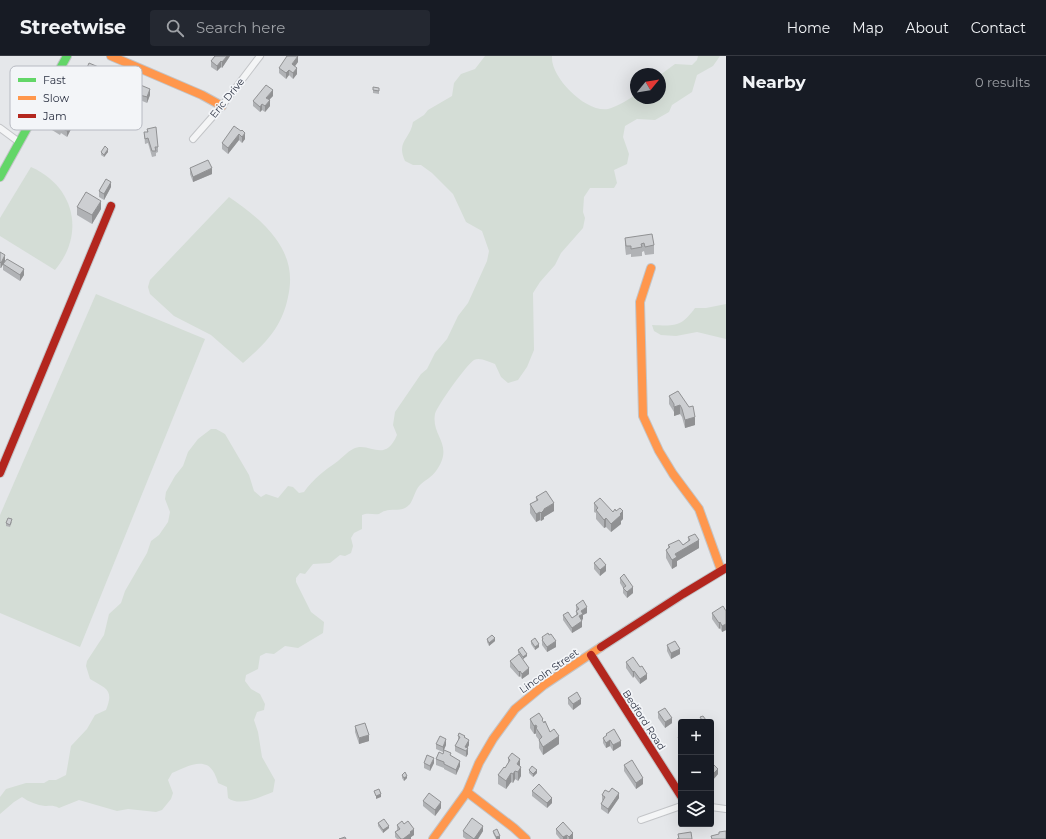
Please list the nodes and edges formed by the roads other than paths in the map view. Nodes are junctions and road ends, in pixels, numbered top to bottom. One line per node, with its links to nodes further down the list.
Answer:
1 (67, 56): 4 (street)
2 (111, 56): 5 (street)
3 (260, 56): 7 (street, Eric Drive)
4 (61, 66)
5 (134, 66)
6 (142, 69): 7 (street)
7 (222, 106): 10 (street, Eric Drive)
8 (0, 128): 11 (street)
9 (26, 130): 11 (street)
10 (193, 139)
11 (19, 142): 12 (street)
12 (0, 177)
13 (111, 206): 15 (street)
14 (651, 268): 16 (street)
15 (0, 474)
16 (724, 569): 17 (street, Lincoln Street)
17 (591, 655): 18 (street, Bedford Road); 19 (street, Lincoln Street)
18 (678, 791)
19 (467, 792): 24 (street, Lincoln Street); 25 (street)
20 (678, 807): 23 (street)
21 (714, 807): 22 (street)
22 (726, 809)
23 (641, 820)
24 (433, 839)
25 (526, 839)

